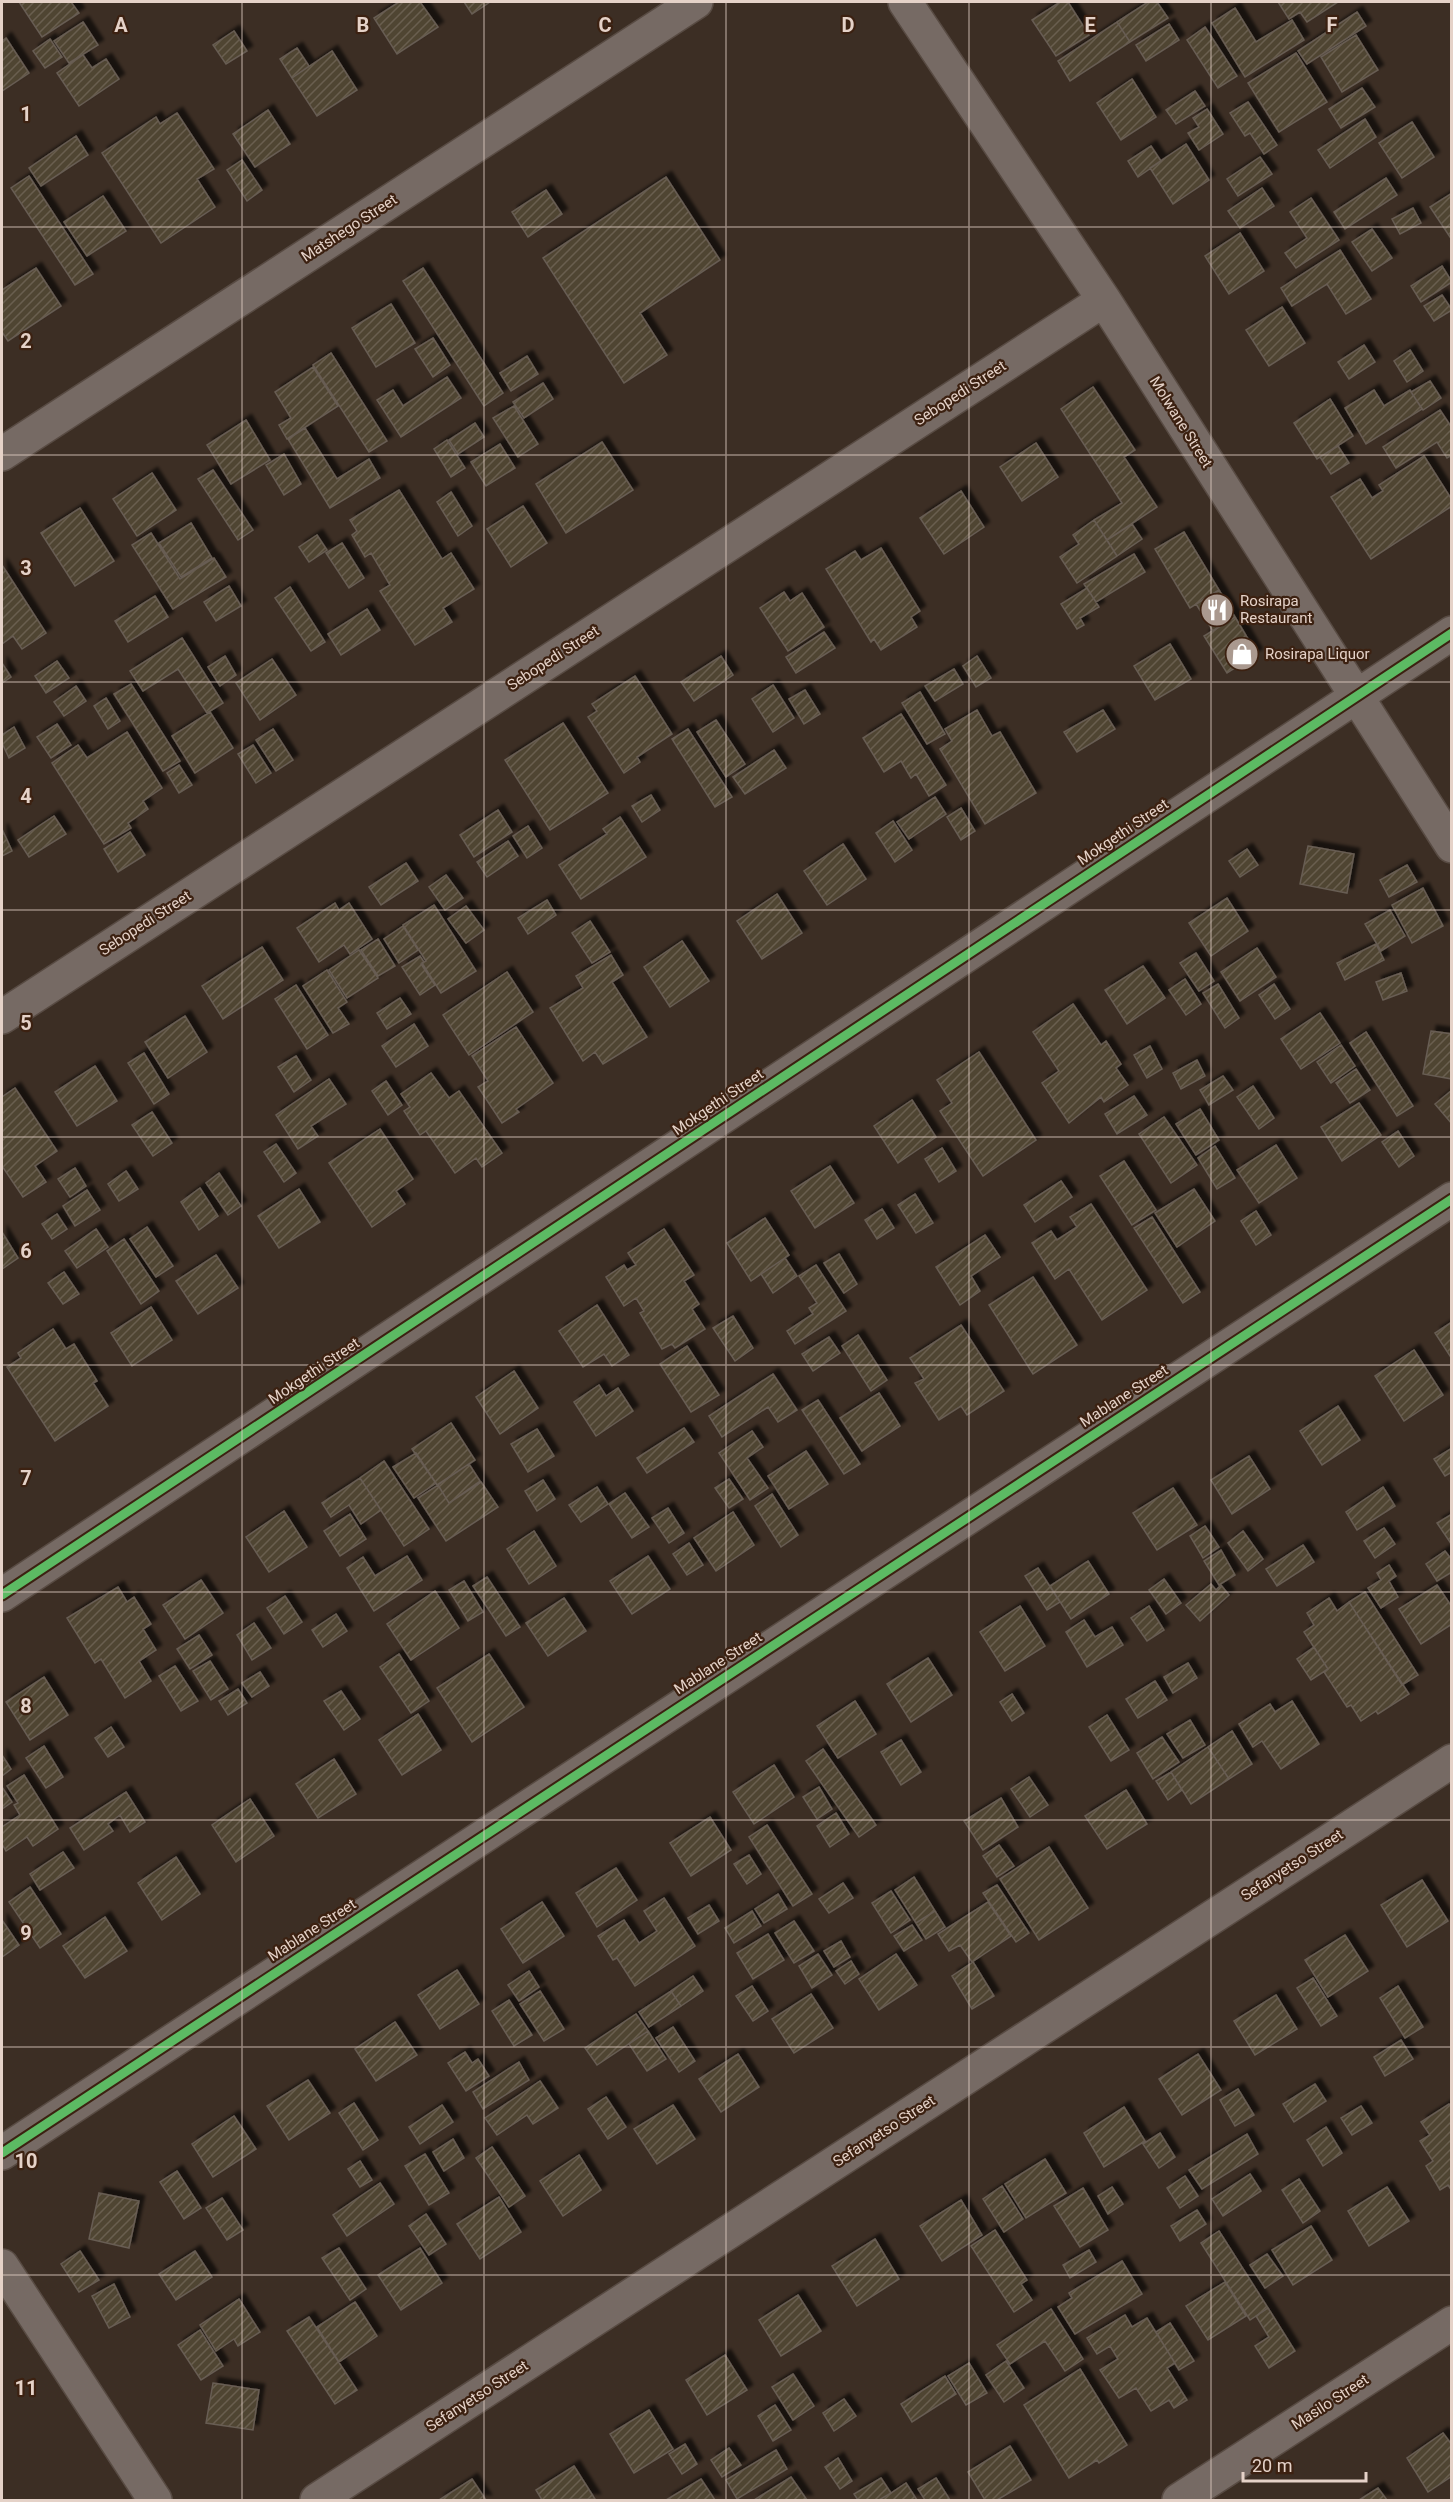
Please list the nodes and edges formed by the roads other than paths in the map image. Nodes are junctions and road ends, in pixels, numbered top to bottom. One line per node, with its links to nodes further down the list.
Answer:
1 (696, 2): 4 (street, Matshego Street)
2 (905, 2): 3 (street, Molwane Street)
3 (1104, 300): 6 (street, Molwane Street); 8 (street, Sebopedi Street)
4 (2, 454)
5 (1452, 633): 6 (street, Mokgethi Street)
6 (1355, 696): 7 (street, Molwane Street); 10 (street, Mokgethi Street)
7 (1452, 846)
8 (2, 1017)
9 (1452, 1199): 12 (street, Mablane Street)
10 (2, 1594)
11 (1452, 1761): 16 (street, Sefanyetso Street)
12 (2, 2153)
13 (2, 2266): 15 (street)
14 (1452, 2323): 17 (street, Masilo Street)
15 (155, 2500)
16 (317, 2500)
17 (1179, 2500)

